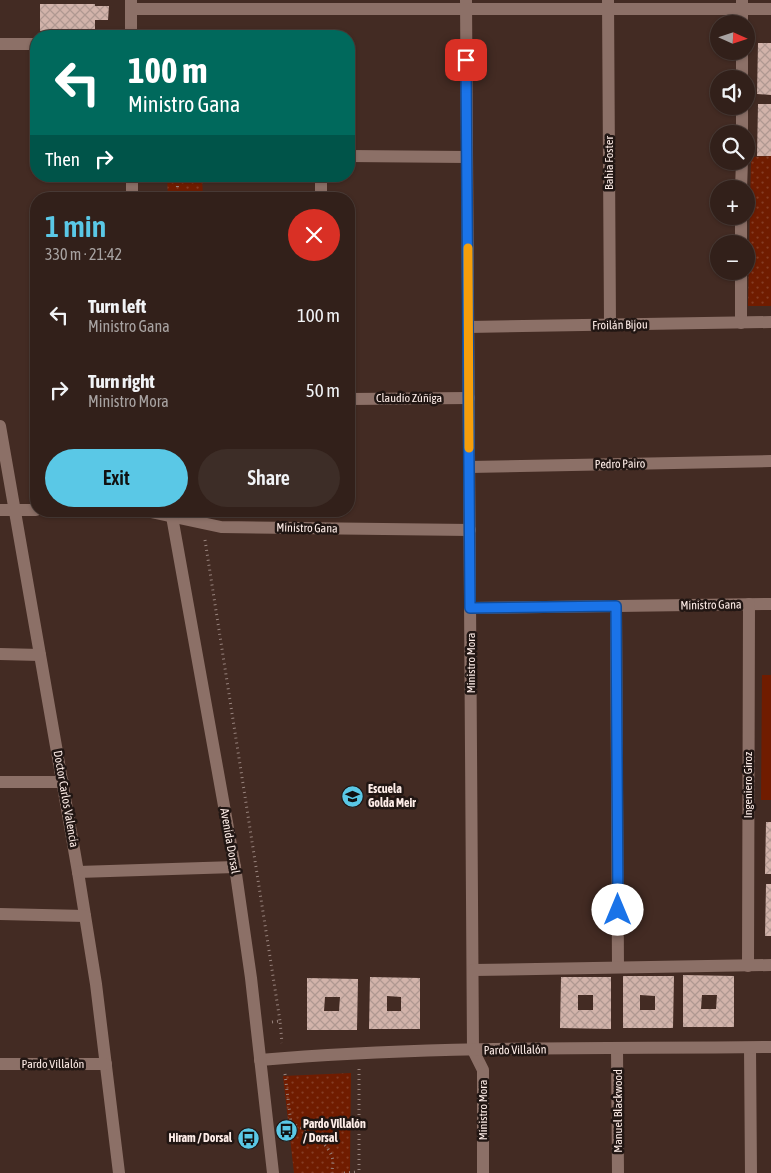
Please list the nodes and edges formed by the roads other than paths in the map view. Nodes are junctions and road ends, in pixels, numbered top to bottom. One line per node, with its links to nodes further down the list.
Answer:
1 (131, 4): 3 (street); 6 (street)
2 (608, 4): 3 (street); 4 (street); 14 (street, Bahía Foster)
3 (466, 5): 10 (street, Ministro Mora)
4 (742, 5): 5 (street)
5 (771, 9)
6 (131, 30)
7 (0, 44): 8 (street)
8 (30, 44)
9 (355, 156): 10 (street)
10 (467, 157): 15 (street, Ministro Mora)
11 (741, 280): 13 (street)
12 (771, 322): 13 (street, Froilán Bijou)
13 (741, 323): 14 (street, Froilán Bijou)
14 (610, 325): 15 (street, Froilán Bijou)
15 (468, 327): 16 (street, Ministro Mora)
16 (469, 398): 17 (street, Claudio Zúñiga); 20 (street, Ministro Mora)
17 (355, 399)
18 (0, 426): 22 (street, Doctor Carlos Valencia)
19 (771, 461): 20 (street, Pedro Pairo)
20 (469, 468): 26 (street, Ministro Mora)
21 (0, 510): 22 (street)
22 (15, 510): 23 (street); 32 (street, Doctor Carlos Valencia)
23 (30, 510)
24 (172, 517): 35 (street, Avenida Dorsal)
25 (183, 517): 26 (street, Ministro Gana)
26 (470, 530): 30 (street, Ministro Mora)
27 (749, 604): 28 (street, Ministro Gana); 29 (street, Ministro Gana); 40 (street, Ingeniero Giroz)
28 (771, 604)
29 (616, 606): 30 (street, Ministro Gana); 41 (street)
30 (470, 608): 42 (street, Ministro Mora)
31 (0, 654): 32 (street)
32 (40, 655): 34 (street, Doctor Carlos Valencia)
33 (0, 782): 34 (street)
34 (63, 782): 36 (street, Doctor Carlos Valencia)
35 (235, 867): 36 (street); 47 (street, Avenida Dorsal)
36 (78, 872): 38 (street, Doctor Carlos Valencia)
37 (0, 914): 38 (street)
38 (85, 916): 49 (street, Doctor Carlos Valencia)
39 (771, 965): 40 (street)
40 (748, 966): 41 (street)
41 (618, 967): 42 (street)
42 (473, 970): 46 (street, Ministro Mora)
43 (771, 1047): 44 (street, Pardo Villalón)
44 (750, 1048): 45 (street, Pardo Villalón); 54 (street)
45 (617, 1049): 46 (street, Pardo Villalón); 53 (street, Manuel Blackwood)
46 (473, 1050): 47 (street, Pardo Villalón); 52 (street, Ministro Mora)
47 (260, 1060): 51 (street, Avenida Dorsal)
48 (0, 1064): 49 (street, Pardo Villalón)
49 (106, 1064): 50 (street, Doctor Carlos Valencia)
50 (119, 1173)
51 (273, 1173)
52 (483, 1173)
53 (618, 1173)
54 (751, 1173)

